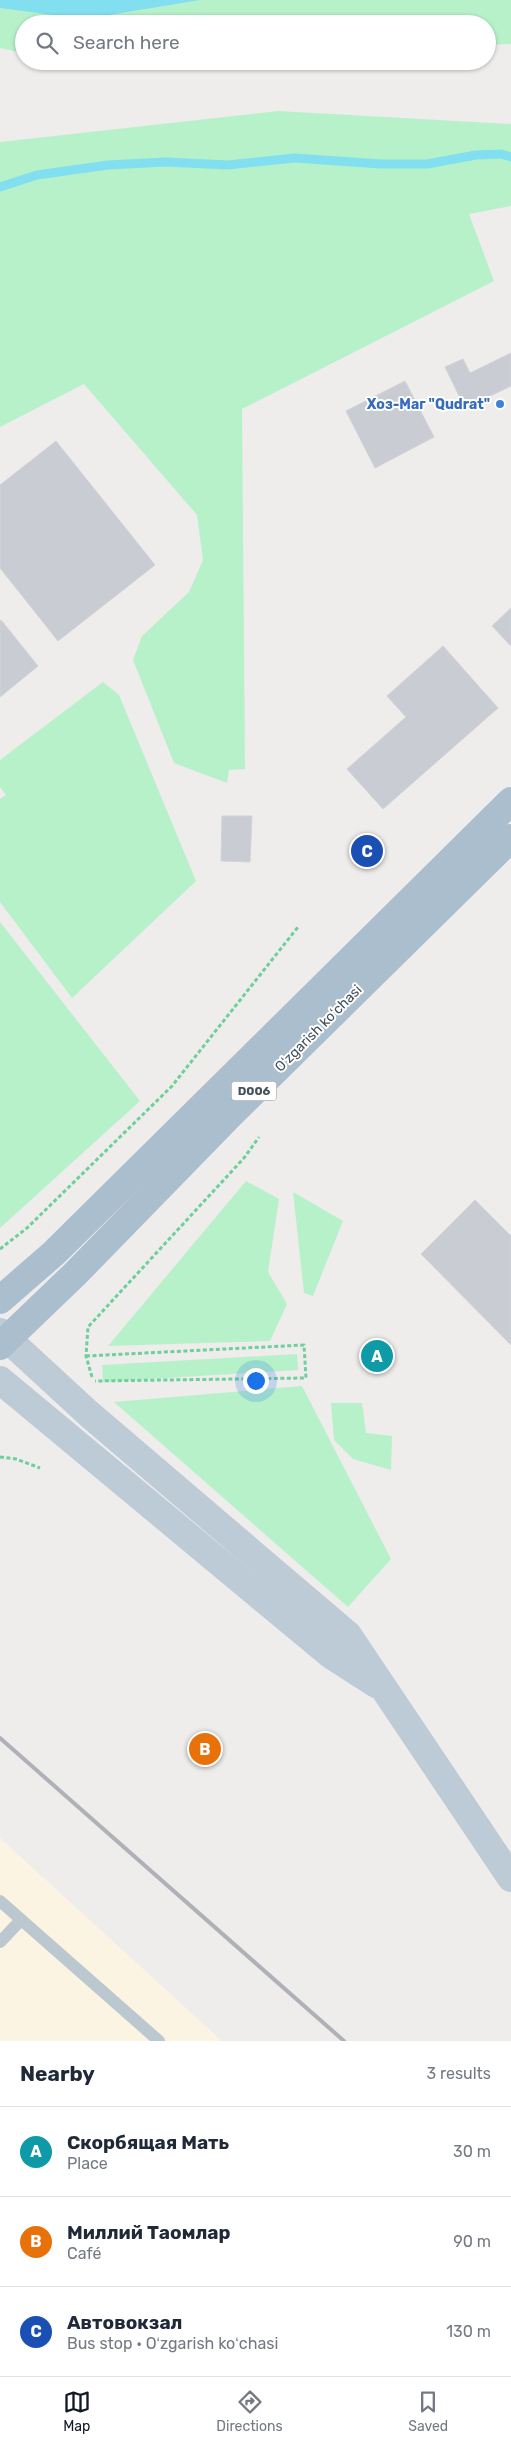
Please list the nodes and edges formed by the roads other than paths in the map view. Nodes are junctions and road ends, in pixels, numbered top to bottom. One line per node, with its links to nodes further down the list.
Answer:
1 (511, 801): 3 (main road, Oʻzgarish koʻchasi / D006)
2 (511, 838): 4 (main road, Oʻzgarish koʻchasi / D006)
3 (0, 1300)
4 (3, 1339): 6 (main road)
5 (0, 1380): 6 (main road)
6 (384, 1689): 7 (main road)
7 (511, 1878)
8 (0, 1901): 9 (lane)
9 (21, 1920): 10 (lane); 11 (lane)
10 (0, 1942)
11 (159, 2041)

